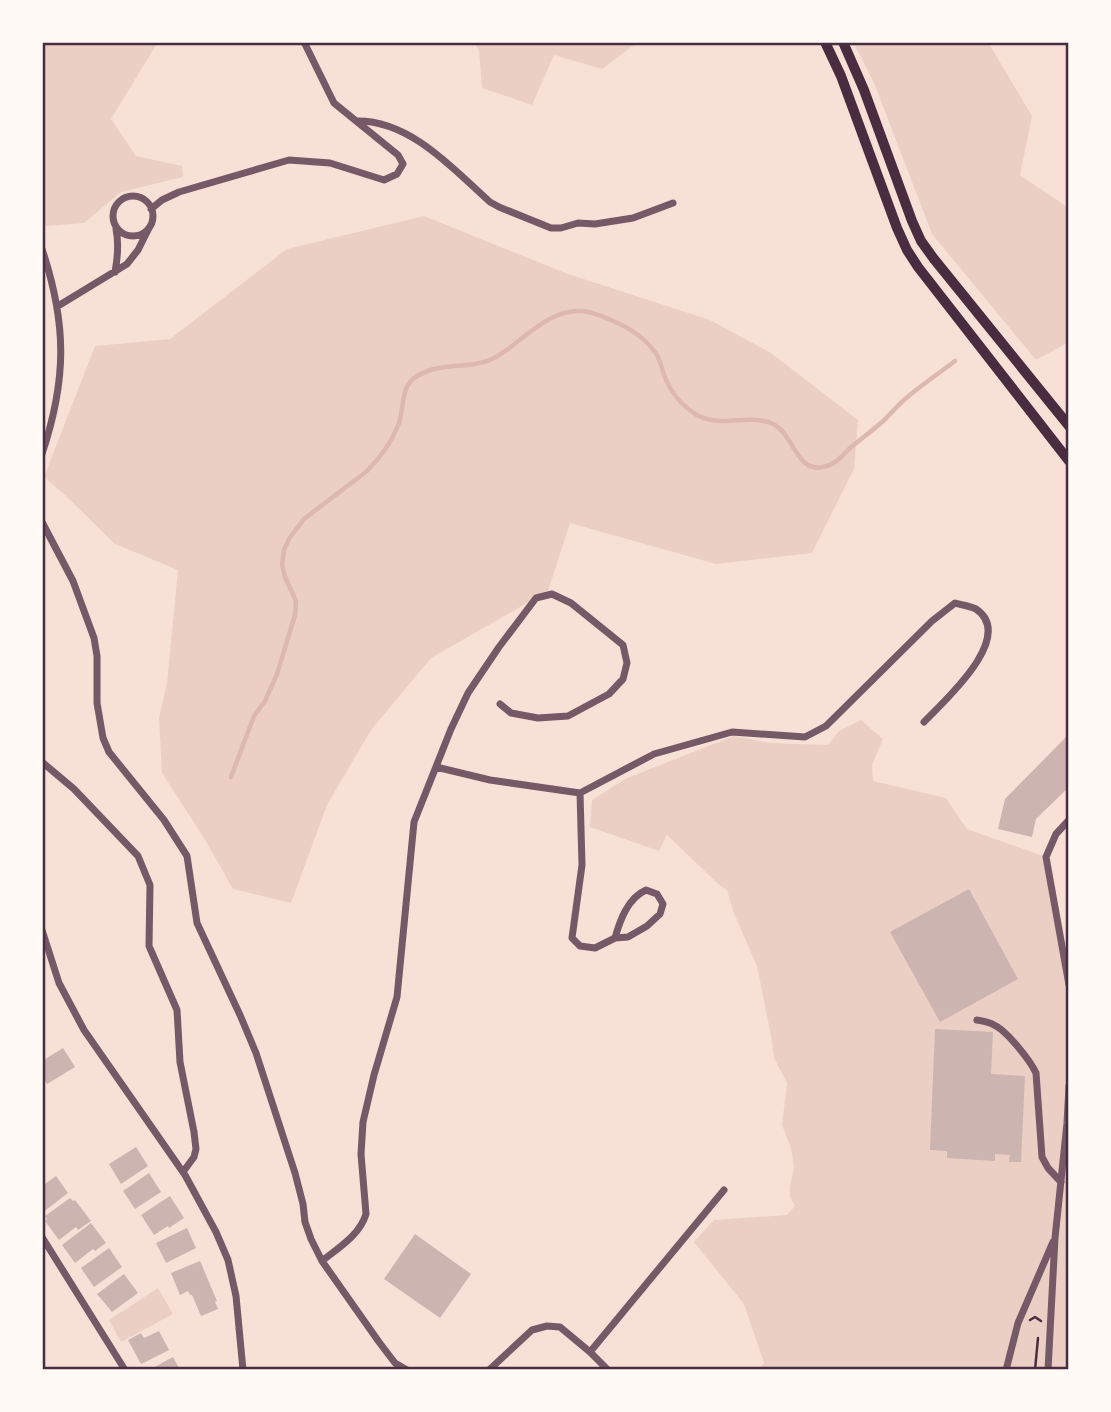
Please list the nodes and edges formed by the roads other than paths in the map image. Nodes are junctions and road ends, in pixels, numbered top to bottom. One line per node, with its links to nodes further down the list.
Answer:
1 (304, 42): 4 (street)
2 (825, 42): 14 (main road)
3 (843, 42): 12 (main road)
4 (357, 121): 5 (street); 6 (street)
5 (673, 203)
6 (151, 209): 7 (street); 8 (street)
7 (116, 225): 8 (street); 10 (street)
8 (149, 228): 10 (street)
9 (42, 249): 11 (street)
10 (114, 273): 11 (street)
11 (58, 306): 13 (street)
12 (1069, 426)
13 (42, 454)
14 (1069, 461)
15 (42, 522): 32 (street)
16 (500, 704): 19 (street)
17 (924, 722): 20 (street)
18 (42, 762): 27 (street)
19 (436, 767): 20 (street); 32 (street)
20 (580, 793): 23 (street)
21 (1069, 820): 24 (street)
22 (42, 930): 27 (street)
23 (615, 938): 23 (street)
24 (1069, 985)
25 (977, 1020): 28 (street)
26 (1069, 1086): 28 (street)
27 (183, 1172): 36 (street)
28 (1061, 1182): 31 (street)
29 (724, 1190): 33 (street)
30 (42, 1237): 35 (street)
31 (1055, 1238): 40 (street); 41 (street)
32 (322, 1261): 34 (street)
33 (590, 1352): 38 (street); 39 (street)
34 (393, 1367): 37 (street)
35 (125, 1370)
36 (243, 1370)
37 (407, 1370)
38 (489, 1370)
39 (608, 1370)
40 (1006, 1370)
41 (1048, 1370)

